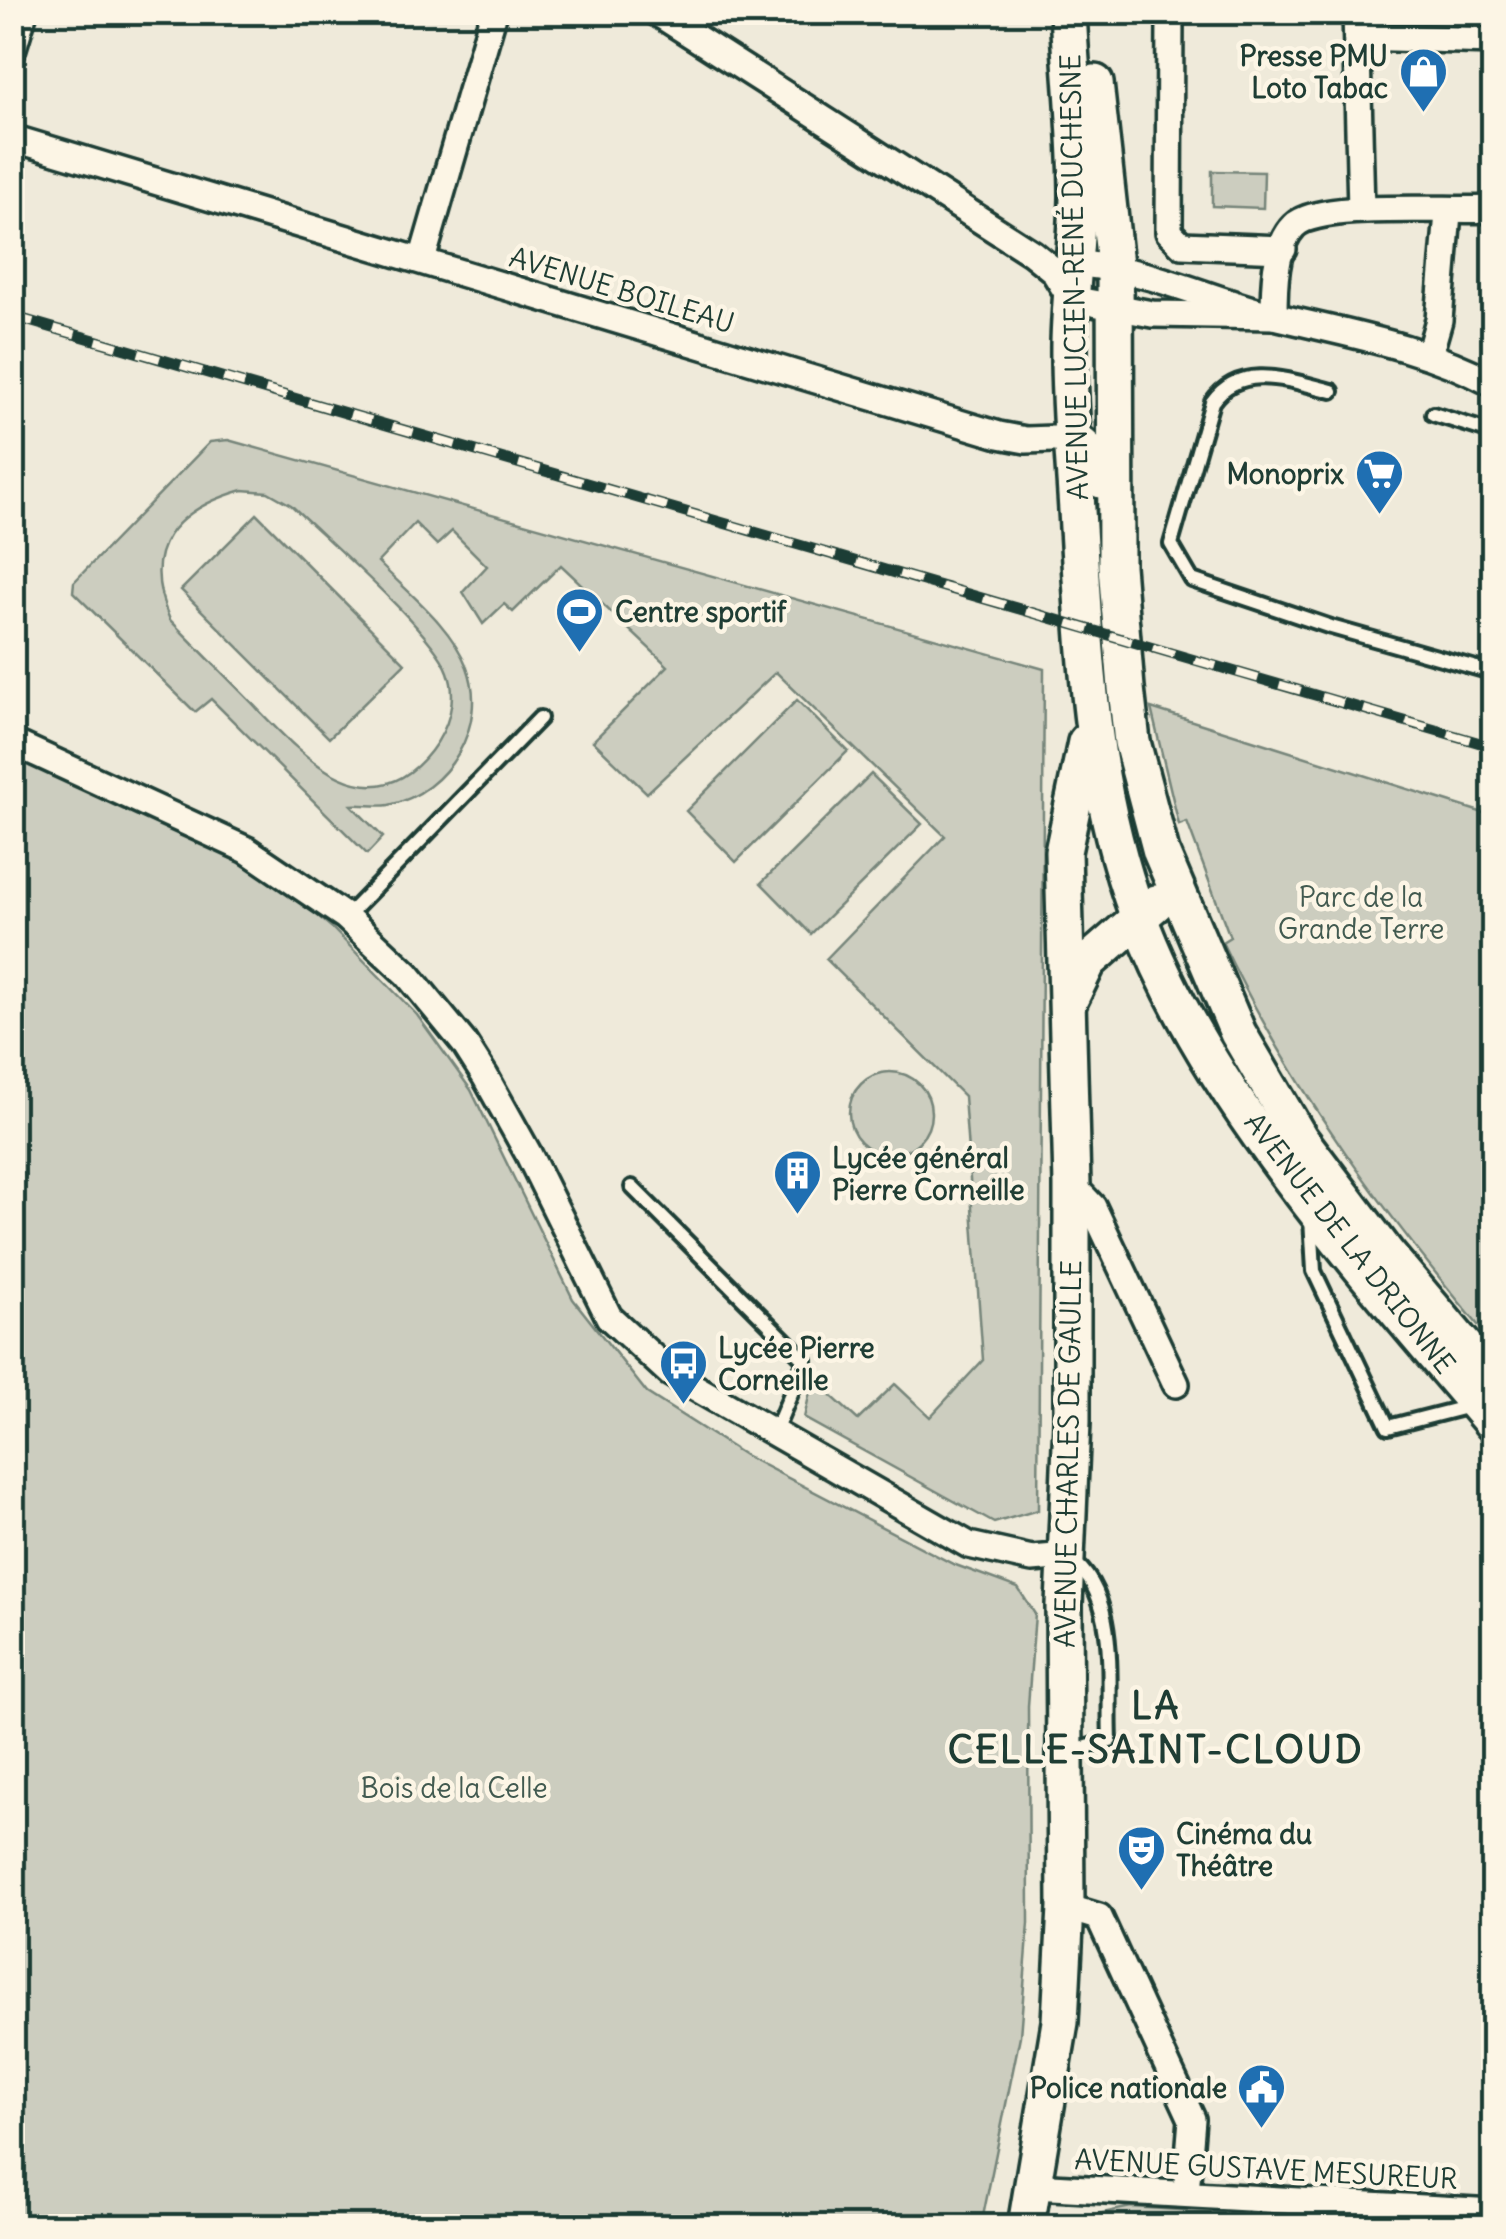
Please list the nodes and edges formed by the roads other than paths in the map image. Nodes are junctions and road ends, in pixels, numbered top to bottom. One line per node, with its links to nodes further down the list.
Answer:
1 (24, 12): 9 (street)
2 (494, 12): 15 (street)
3 (656, 12): 18 (street)
4 (1068, 12): 16 (main road, AVENUE LUCIEN-RENÉ DUCHESNE)
5 (1092, 12): 17 (main road, AVENUE LUCIEN-RENÉ DUCHESNE)
6 (1170, 12): 14 (street)
7 (1357, 25): 8 (street); 12 (street)
8 (1494, 41)
9 (12, 51)
10 (12, 138): 15 (street, AVENUE BOILEAU)
11 (1494, 209): 13 (street)
12 (1361, 210): 13 (street); 14 (street)
13 (1448, 212): 21 (street)
14 (1283, 248): 20 (street)
15 (422, 260): 26 (street, AVENUE BOILEAU)
16 (1074, 264): 17 (street); 18 (main road, AVENUE LUCIEN-RENÉ DUCHESNE)
17 (1115, 265): 19 (main road, AVENUE LUCIEN-RENÉ DUCHESNE); 20 (street)
18 (1071, 300): 19 (street); 26 (main road, AVENUE LUCIEN-RENÉ DUCHESNE)
19 (1116, 307): 20 (street); 27 (main road, AVENUE LUCIEN-RENÉ DUCHESNE)
20 (1274, 316): 21 (street)
21 (1430, 356): 22 (street)
22 (1494, 384)
23 (1332, 391): 28 (lane)
24 (1433, 414): 25 (lane)
25 (1494, 433)
26 (1072, 438): 27 (street); 31 (main road, AVENUE LUCIEN-RENÉ DUCHESNE)
27 (1116, 566): 29 (main road, AVENUE LUCIEN-RENÉ DUCHESNE)
28 (1494, 673)
29 (1126, 688): 35 (main road, AVENUE DE LA DRIONNE)
30 (540, 718): 37 (lane)
31 (1090, 722): 33 (main road, AVENUE DE LA DRIONNE); 34 (main road, AVENUE CHARLES DE GAULLE)
32 (12, 742): 37 (street)
33 (1110, 827): 34 (main road); 35 (main road); 38 (main road, AVENUE DE LA DRIONNE)
34 (1062, 852): 39 (main road, AVENUE CHARLES DE GAULLE)
35 (1161, 852): 36 (main road, AVENUE DE LA DRIONNE)
36 (1173, 889): 38 (main road, AVENUE CHARLES DE GAULLE); 44 (main road, AVENUE DE LA DRIONNE)
37 (346, 916): 45 (street)
38 (1138, 916): 39 (main road, AVENUE CHARLES DE GAULLE); 42 (main road, AVENUE DE LA DRIONNE)
39 (1068, 1002): 40 (main road, AVENUE CHARLES DE GAULLE)
40 (1072, 1185): 43 (street); 46 (main road, AVENUE CHARLES DE GAULLE)
41 (632, 1187): 45 (lane)
42 (1310, 1200): 44 (main road, AVENUE DE LA DRIONNE); 44 (lane)
43 (1176, 1384)
44 (1488, 1404)
45 (774, 1434): 46 (street)
46 (1067, 1556): 47 (main road, AVENUE CHARLES DE GAULLE)
47 (1066, 1908): 48 (main road, AVENUE CHARLES DE GAULLE); 49 (street)
48 (1034, 2186): 49 (street, AVENUE GUSTAVE MESUREUR); 51 (main road, AVENUE CHARLES DE GAULLE)
49 (1186, 2193): 50 (street, AVENUE GUSTAVE MESUREUR)
50 (1494, 2212)
51 (1026, 2226)

